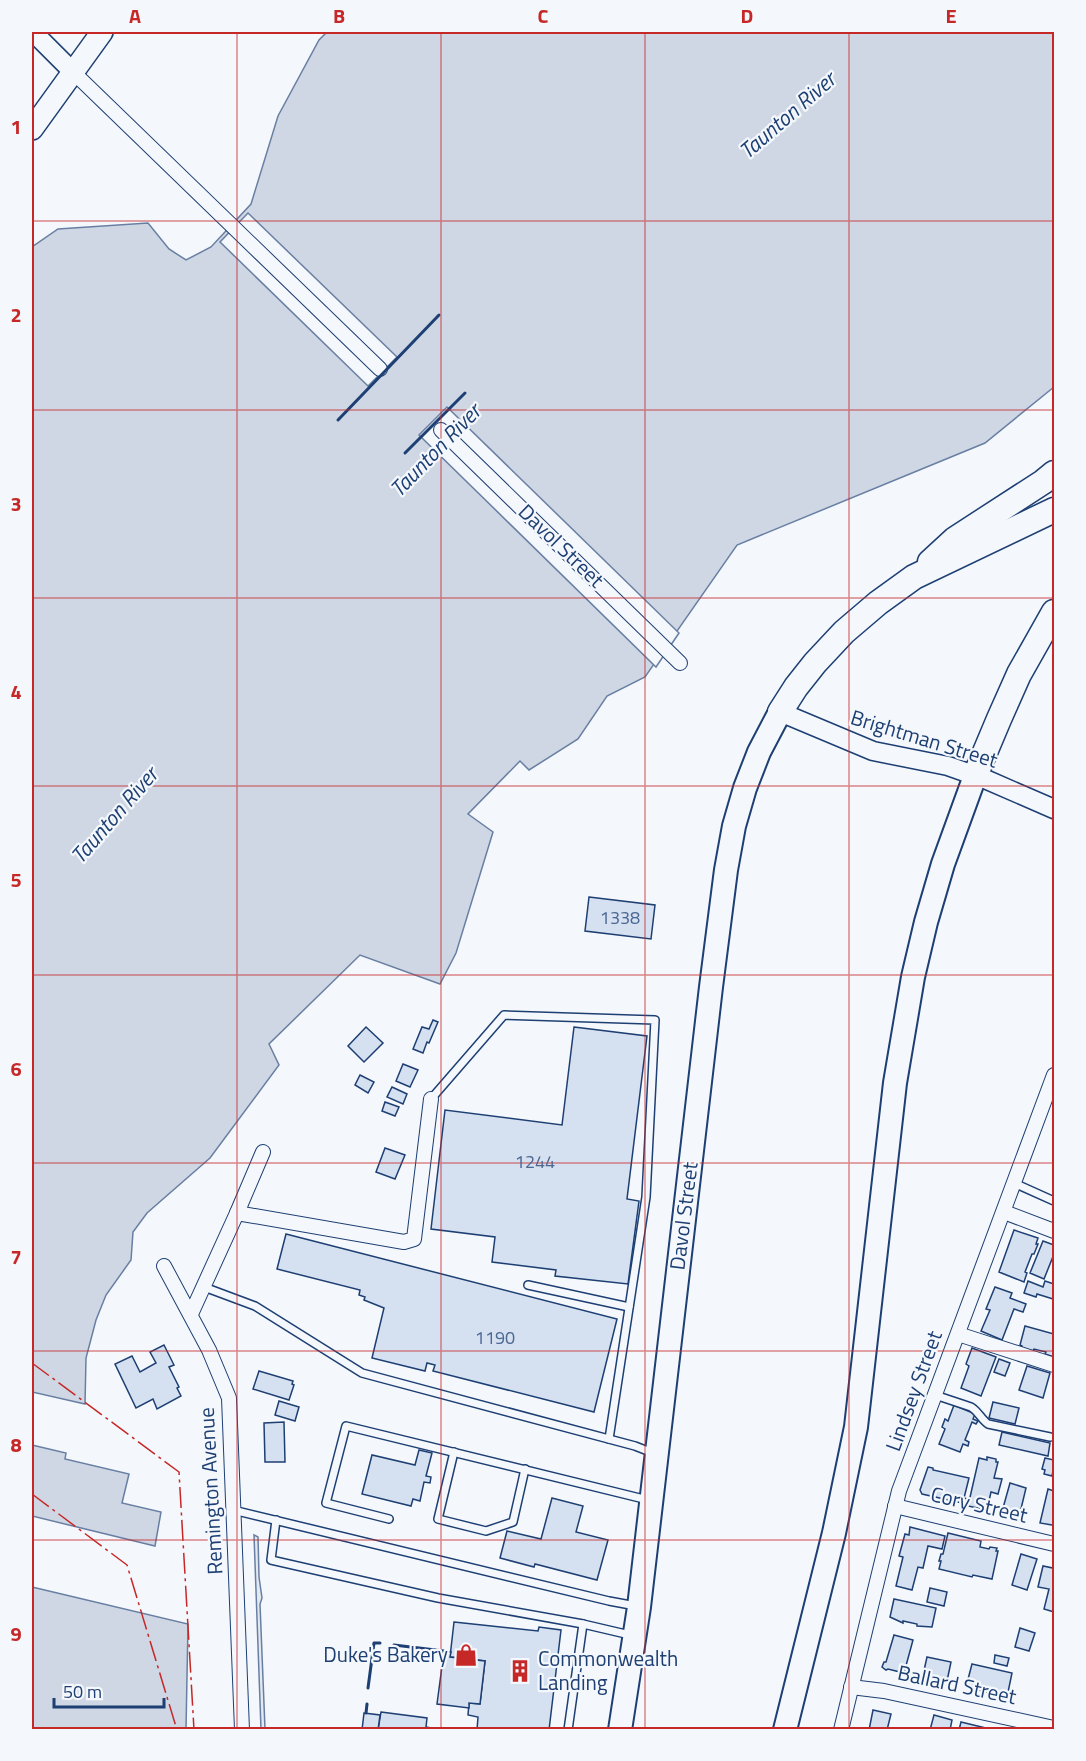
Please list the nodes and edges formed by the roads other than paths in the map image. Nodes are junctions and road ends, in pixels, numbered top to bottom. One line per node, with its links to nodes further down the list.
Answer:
1 (102, 32): 3 (main road)
2 (33, 35): 3 (main road)
3 (72, 71): 4 (main road); 5 (street)
4 (32, 128)
5 (380, 369)
6 (441, 430): 11 (street, Davol Street)
7 (1054, 472): 9 (highway)
8 (1054, 510): 9 (highway)
9 (914, 577): 12 (highway)
10 (1054, 612): 13 (highway)
11 (680, 663)
12 (780, 712): 13 (main road, Brightman Street); 34 (highway, Davol Street)
13 (975, 776): 14 (main road, Brightman Street); 50 (highway)
14 (1054, 809)
15 (1054, 1075): 18 (street, Lindsey Street)
16 (431, 1099): 21 (street); 26 (lane)
17 (263, 1152): 21 (street)
18 (1014, 1184): 19 (lane); 20 (street, Lindsey Street)
19 (1054, 1201)
20 (1004, 1212): 22 (street); 28 (street, Lindsey Street)
21 (237, 1213): 25 (street)
22 (1054, 1231)
23 (164, 1266): 27 (street, Remington Avenue)
24 (528, 1285): 26 (lane)
25 (204, 1287): 27 (street); 32 (lane)
26 (629, 1307): 32 (lane)
27 (191, 1314): 38 (street, Remington Avenue)
28 (958, 1334): 29 (street); 30 (street, Lindsey Street)
29 (1054, 1365)
30 (935, 1395): 31 (lane); 37 (street, Lindsey Street)
31 (1050, 1437)
32 (609, 1439): 34 (lane)
33 (454, 1452): 35 (lane); 35 (lane); 39 (lane)
34 (656, 1454): 36 (highway, Davol Street)
35 (525, 1469): 36 (lane)
36 (651, 1500): 42 (highway, Davol Street)
37 (895, 1506): 41 (street, Cory Street); 45 (street, Lindsey Street)
38 (233, 1510): 40 (lane); 47 (street, Remington Avenue)
39 (389, 1519)
40 (276, 1520): 42 (lane); 43 (lane)
41 (1054, 1544)
42 (639, 1607): 44 (highway, Davol Street)
43 (583, 1624): 44 (lane); 48 (lane)
44 (635, 1636): 49 (highway, Davol Street)
45 (851, 1687): 46 (street, Ballard Street); 51 (street, Lindsey Street)
46 (1053, 1728)
47 (242, 1730)
48 (568, 1730)
49 (620, 1730)
50 (785, 1730)
51 (841, 1730)

